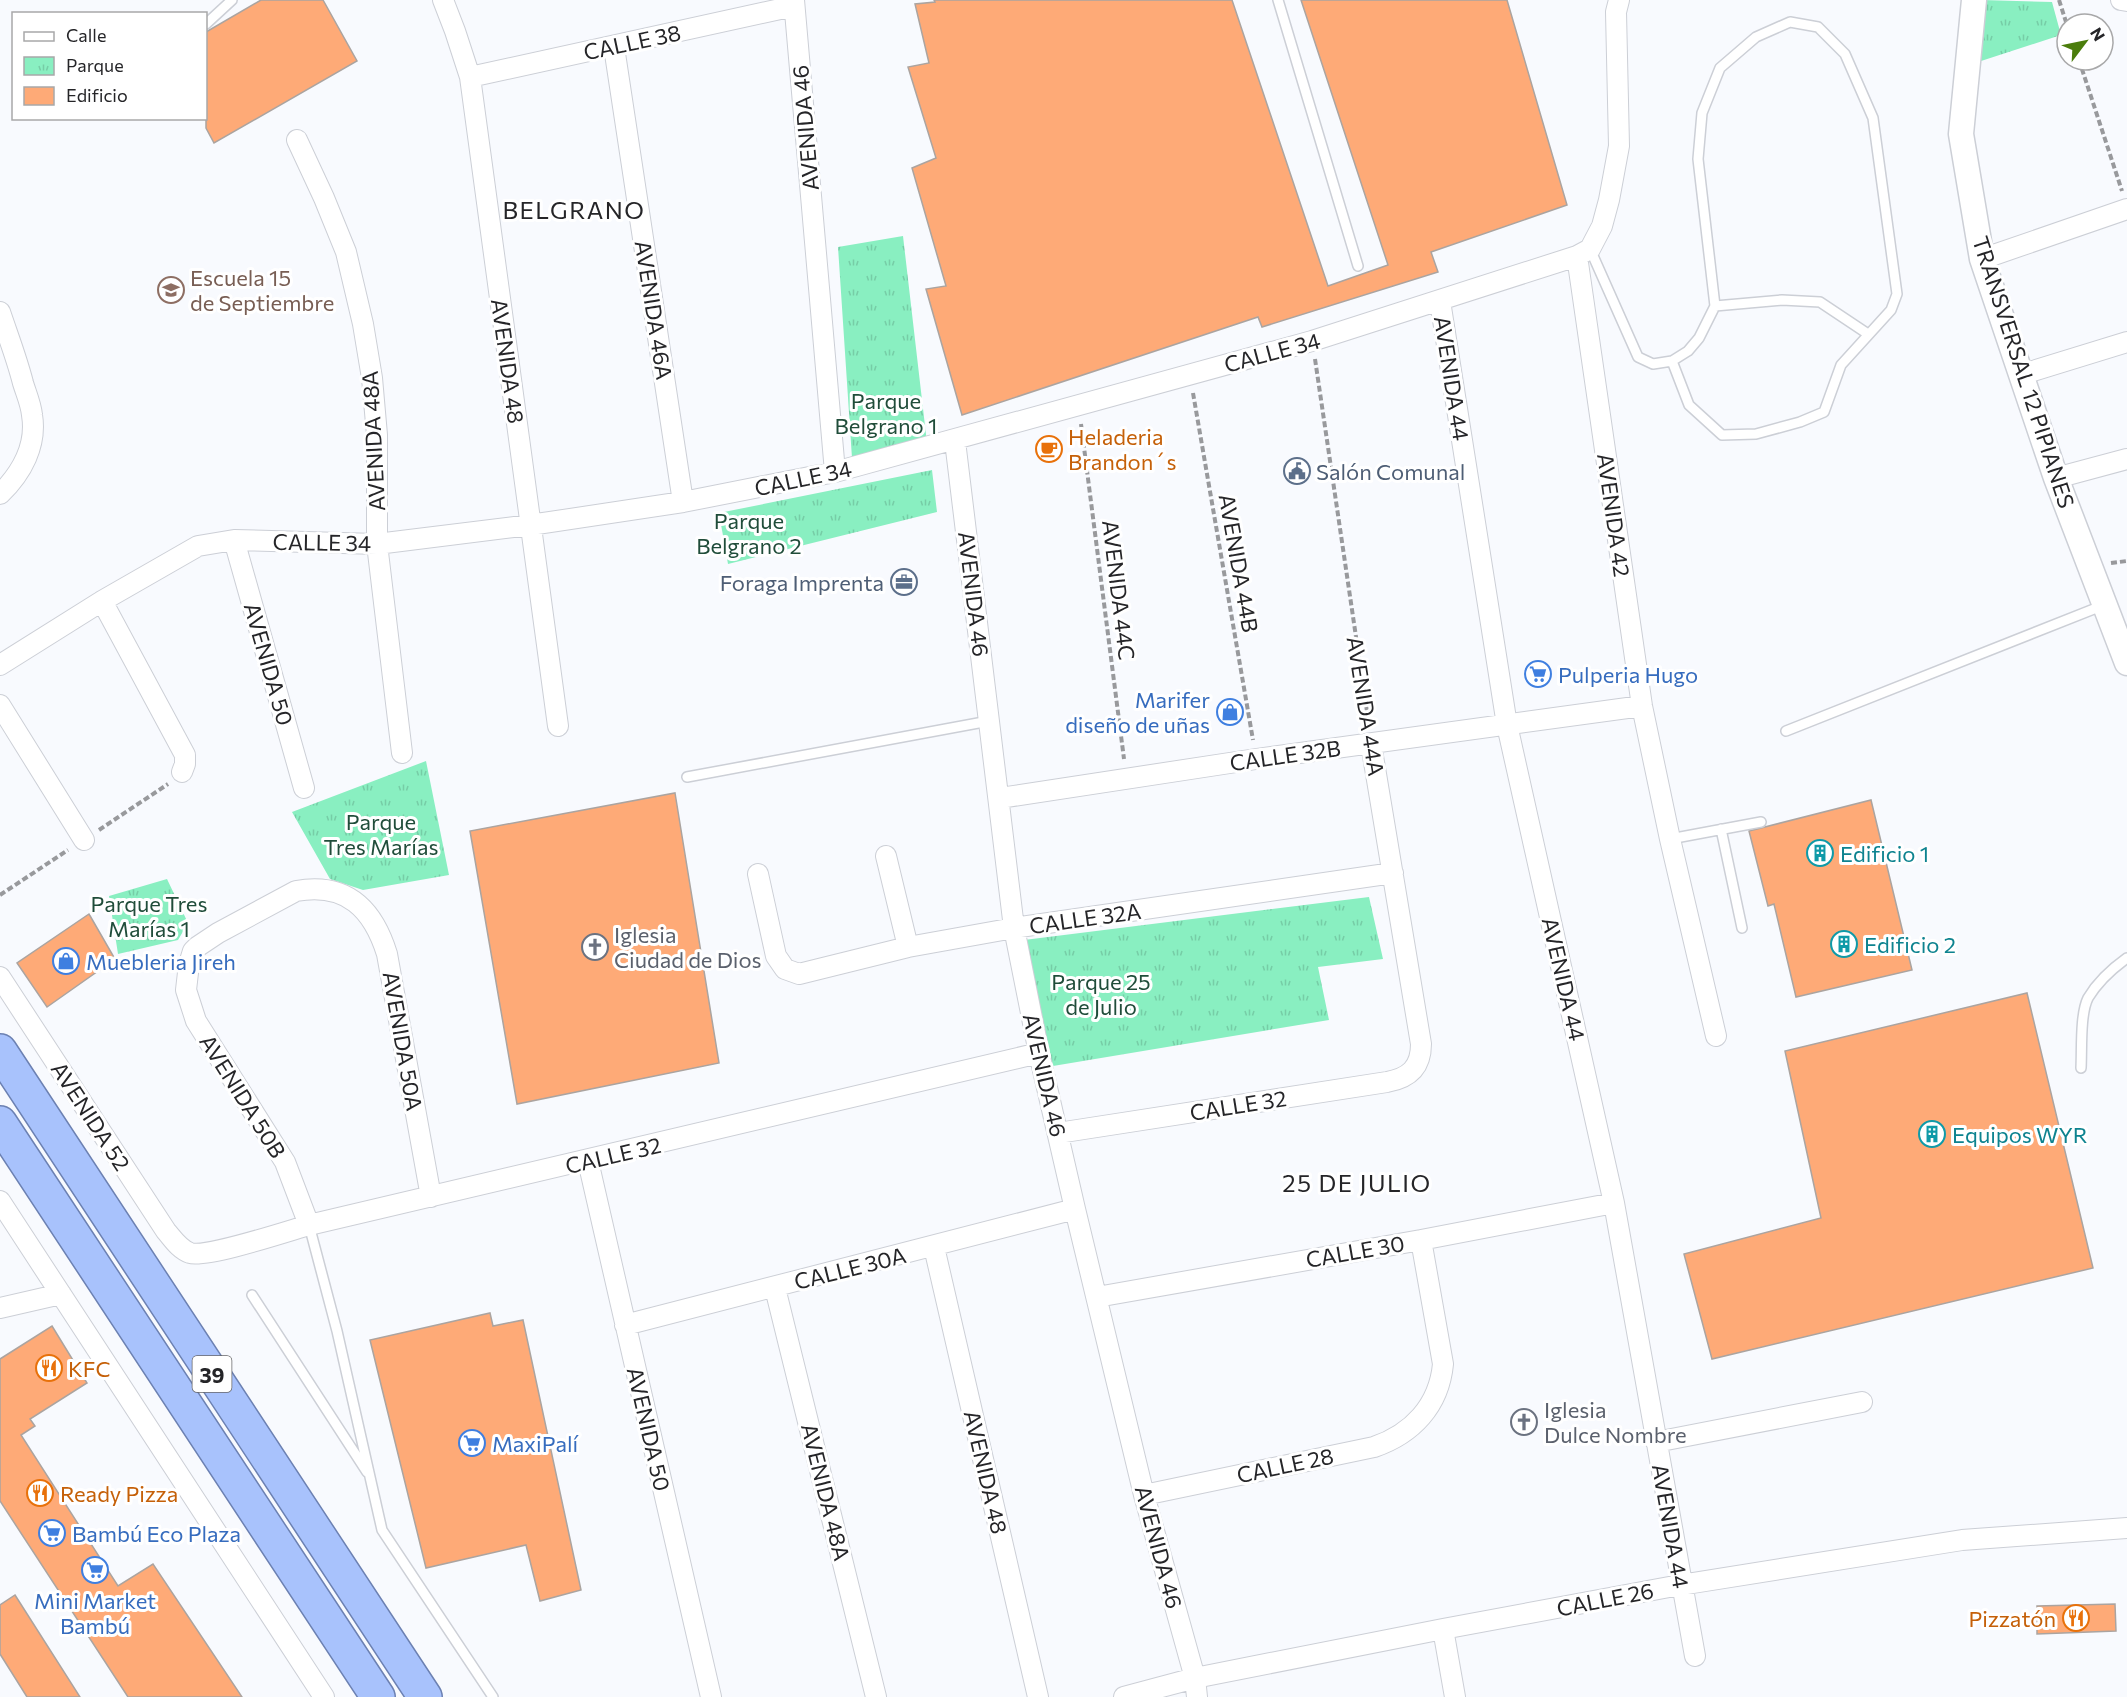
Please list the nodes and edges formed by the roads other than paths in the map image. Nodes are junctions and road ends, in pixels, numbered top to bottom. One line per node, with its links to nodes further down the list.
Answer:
1 (232, 0): 9 (lane)
2 (443, 0): 11 (street, AVENIDA 48)
3 (1278, 0): 16 (lane)
4 (1619, 0): 14 (street)
5 (1974, 0): 15 (street, TRANSVERSAL 12 PIPIANES)
6 (2121, 0): 7 (street)
7 (2127, 1)
8 (794, 3): 10 (street, CALLE 38); 26 (street, AVENIDA 46)
9 (207, 23)
10 (614, 47): 11 (street, CALLE 38); 29 (street, AVENIDA 46A)
11 (470, 77): 30 (street, AVENIDA 48)
12 (297, 140): 32 (street, AVENIDA 48A)
13 (2125, 202): 15 (street)
14 (1583, 252): 17 (street, CALLE 34); 22 (lane); 38 (street, AVENIDA 42)
15 (1982, 259): 23 (street, TRANSVERSAL 12 PIPIANES)
16 (1358, 266)
17 (1440, 301): 24 (street, CALLE 34); 40 (street, AVENIDA 44)
18 (1715, 306): 20 (lane); 20 (lane); 22 (lane)
19 (0, 312): 28 (street)
20 (1868, 334): 22 (lane)
21 (2127, 342): 23 (street)
22 (1672, 361)
23 (2020, 375): 27 (street, TRANSVERSAL 12 PIPIANES)
24 (955, 441): 26 (street, CALLE 34); 39 (street, AVENIDA 46)
25 (2127, 459): 27 (street)
26 (836, 472): 29 (street, CALLE 34)
27 (2056, 478): 34 (street, TRANSVERSAL 12 PIPIANES)
28 (0, 494)
29 (683, 502): 30 (street, CALLE 34)
30 (530, 525): 32 (street, CALLE 34); 41 (street, AVENIDA 48)
31 (234, 540): 32 (street, CALLE 34); 33 (street, CALLE 34); 47 (street, AVENIDA 50)
32 (377, 544): 44 (street, AVENIDA 48A)
33 (102, 601): 36 (street, CALLE 34); 45 (street)
34 (2104, 605): 35 (street, TRANSVERSAL 12 PIPIANES); 42 (lane)
35 (2127, 663)
36 (0, 665)
37 (0, 705): 52 (street)
38 (1642, 706): 40 (street, CALLE 32B); 51 (street, AVENIDA 42)
39 (990, 720): 46 (lane); 48 (street, AVENIDA 46)
40 (1507, 725): 43 (street, CALLE 32B); 72 (street, AVENIDA 44)
41 (558, 726)
42 (1786, 731)
43 (1371, 744): 48 (street, CALLE 32B); 54 (street, AVENIDA 44A)
44 (402, 753)
45 (182, 772)
46 (687, 777)
47 (304, 788)
48 (1000, 798): 56 (street, AVENIDA 46)
49 (1761, 822): 50 (lane)
50 (1721, 829): 51 (lane); 57 (lane)
51 (1670, 839): 62 (street, AVENIDA 42)
52 (84, 840)
53 (886, 856): 58 (street)
54 (1393, 873): 56 (street, CALLE 32A); 65 (street, AVENIDA 44A)
55 (758, 874): 58 (street, CALLE 32A)
56 (1014, 928): 58 (street, CALLE 32A); 64 (street, AVENIDA 46)
57 (1742, 928)
58 (908, 947)
59 (2127, 958): 66 (lane)
60 (189, 964): 70 (street, AVENIDA 50A); 74 (street, AVENIDA 50B)
61 (0, 977): 77 (street, AVENIDA 52)
62 (1716, 1036)
63 (0, 1051): 95 (highway, 39)
64 (1039, 1053): 68 (street, AVENIDA 46); 69 (street, CALLE 32)
65 (1415, 1068): 68 (street, CALLE 32)
66 (2081, 1068)
67 (0, 1123): 94 (highway, 39)
68 (1058, 1132): 73 (street, AVENIDA 46)
69 (588, 1161): 70 (street, CALLE 32); 83 (street, AVENIDA 50)
70 (431, 1197): 74 (street, CALLE 32)
71 (0, 1201): 79 (street)
72 (1614, 1203): 75 (street, CALLE 30); 85 (street, AVENIDA 44)
73 (1075, 1209): 76 (street, CALLE 30A); 81 (street, AVENIDA 46)
74 (309, 1225): 77 (street, CALLE 32); 86 (lane)
75 (1421, 1240): 81 (street, CALLE 30); 87 (street, CALLE 28)
76 (934, 1247): 78 (street, CALLE 30A); 99 (street, AVENIDA 48)
77 (187, 1252)
78 (775, 1288): 83 (street, CALLE 30A); 98 (street, AVENIDA 48A)
79 (61, 1294): 82 (street); 93 (street)
80 (252, 1295): 86 (lane)
81 (1097, 1297): 87 (street, AVENIDA 46)
82 (0, 1308)
83 (625, 1325): 97 (street, AVENIDA 50)
84 (1862, 1402): 85 (street)
85 (1656, 1442): 89 (street, AVENIDA 44)
86 (370, 1476): 96 (lane)
87 (1144, 1495): 92 (street, AVENIDA 46)
88 (2127, 1528): 89 (street, CALLE 26)
89 (1680, 1585): 90 (street, CALLE 26); 91 (street, AVENIDA 44)
90 (1443, 1629): 92 (street, CALLE 26); 101 (street)
91 (1695, 1656)
92 (1196, 1688): 100 (street, CALLE 26)
93 (324, 1697)
94 (378, 1697)
95 (425, 1697)
96 (494, 1697)
97 (711, 1697)
98 (876, 1697)
99 (1038, 1697)
100 (1124, 1697)
101 (1455, 1697)

